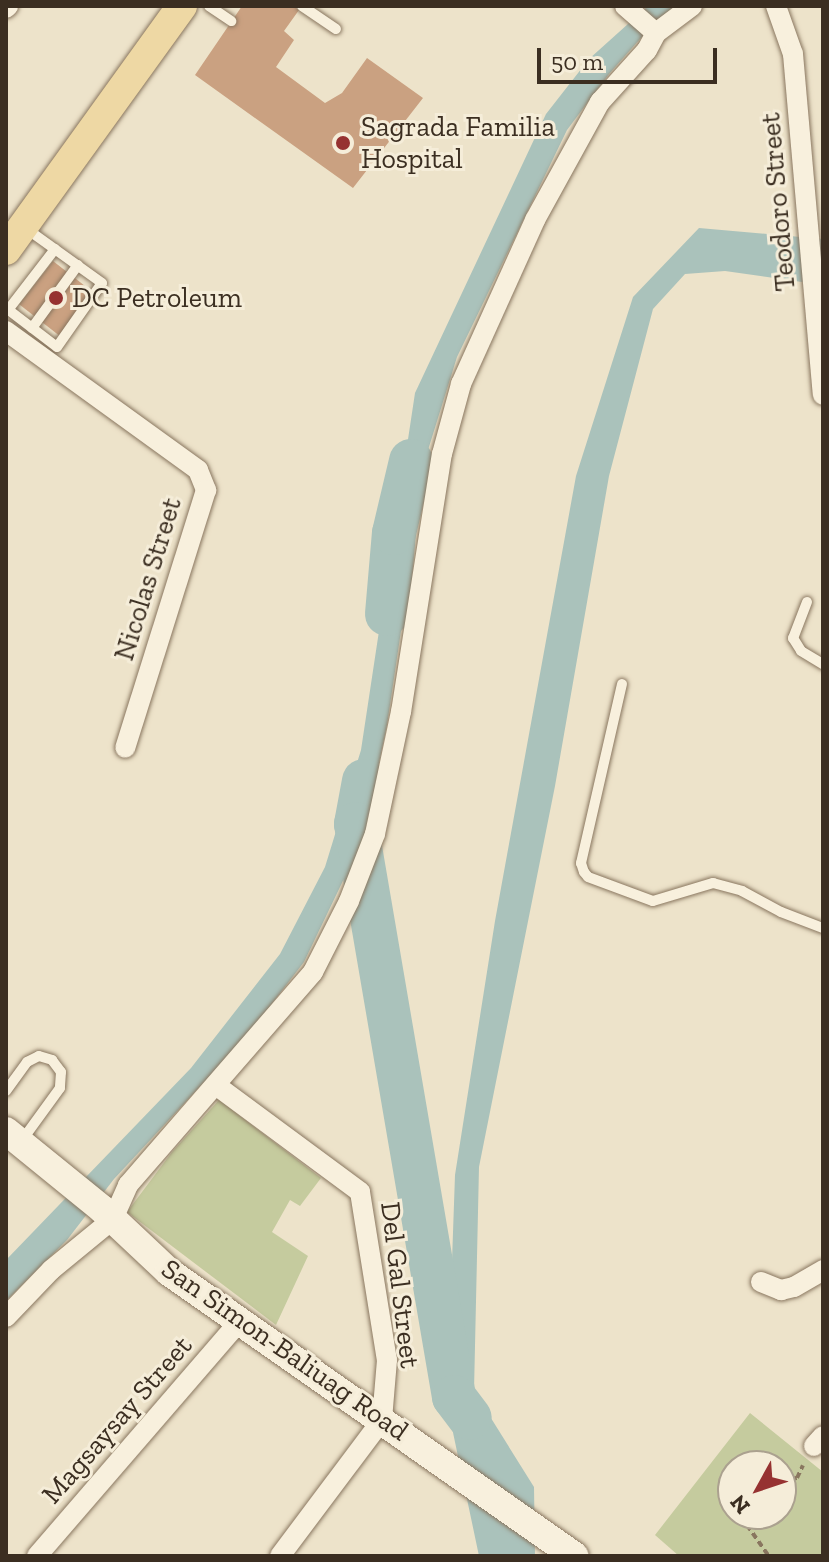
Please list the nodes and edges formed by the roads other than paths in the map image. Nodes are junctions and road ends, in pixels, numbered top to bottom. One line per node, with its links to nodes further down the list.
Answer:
1 (182, 6): 10 (main road)
2 (209, 6): 7 (lane)
3 (302, 6): 8 (lane)
4 (625, 6): 9 (street)
5 (692, 6): 9 (street)
6 (776, 6): 15 (street, Teodoro Street)
7 (231, 21)
8 (336, 29)
9 (656, 33): 21 (street)
10 (14, 238): 11 (lane)
11 (55, 249): 12 (lane); 13 (lane)
12 (78, 265): 14 (lane); 14 (lane)
13 (7, 316): 14 (lane); 19 (street, Nicolas Street)
14 (32, 328)
15 (823, 395)
16 (807, 602): 17 (lane)
17 (823, 664)
18 (622, 684): 20 (lane)
19 (125, 748)
20 (823, 928)
21 (217, 1086): 24 (street); 29 (street, Del Gal Street)
22 (6, 1091): 23 (lane)
23 (13, 1137): 24 (main road, San Simon-Baliuag Road)
24 (108, 1214): 27 (street); 28 (main road, San Simon-Baliuag Road)
25 (823, 1270): 26 (street)
26 (761, 1282)
27 (6, 1317)
28 (240, 1321): 29 (main road, San Simon-Baliuag Road); 31 (street, Magsaysay Street)
29 (382, 1420): 30 (main road, San Simon-Baliuag Road); 32 (street)
30 (570, 1552)
31 (37, 1556)
32 (280, 1556)

